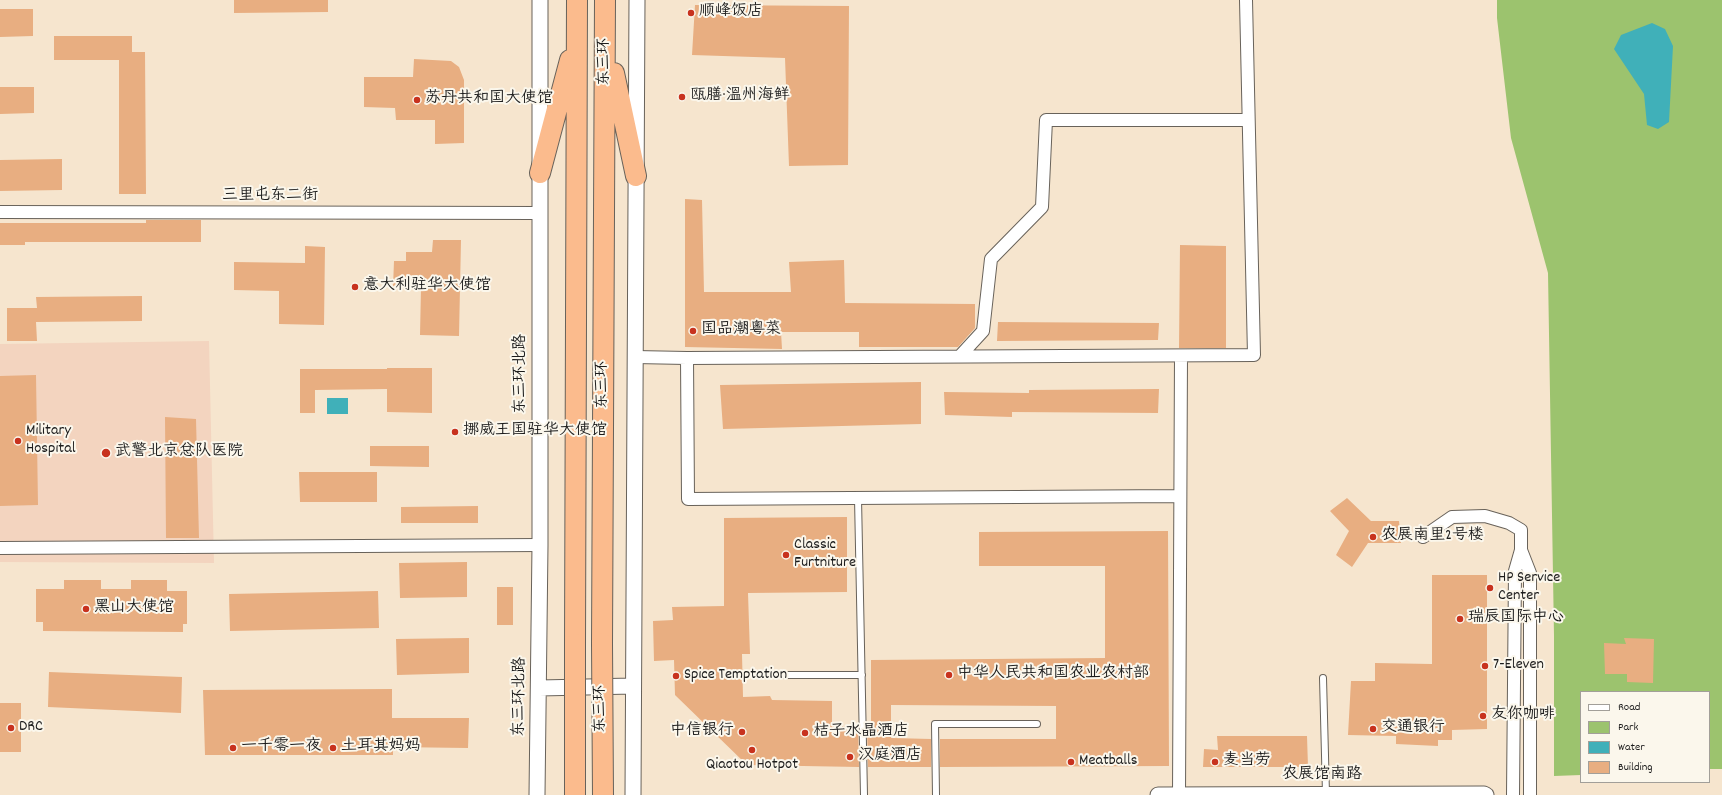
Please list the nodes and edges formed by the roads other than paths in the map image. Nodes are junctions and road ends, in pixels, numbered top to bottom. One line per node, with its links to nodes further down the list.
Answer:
1 (540, 0): 9 (street, 东三环北路)
2 (578, 0): 7 (highway, 东三环)
3 (605, 0): 6 (highway, 东三环)
4 (636, 0): 10 (street)
5 (1246, 0): 8 (street)
6 (606, 32): 10 (highway); 32 (highway, 东三环, bridge)
7 (577, 33): 9 (highway); 31 (highway, 东三环, bridge)
8 (1248, 120): 13 (street); 14 (street)
9 (540, 173): 12 (street, 东三环北路)
10 (636, 176): 15 (street)
11 (0, 212): 12 (street, 三里屯东二街)
12 (540, 213): 20 (street, 东三环北路)
13 (960, 356): 14 (street); 16 (street)
14 (1181, 356): 17 (street)
15 (635, 357): 16 (street); 26 (street)
16 (687, 358): 18 (street)
17 (1180, 496): 18 (street); 37 (street)
18 (858, 498): 24 (lane)
19 (1423, 537): 22 (street)
20 (540, 545): 21 (street); 27 (street, 东三环北路)
21 (0, 548)
22 (1521, 550): 39 (street); 40 (street)
23 (759, 675): 24 (lane)
24 (862, 675): 34 (lane)
25 (1323, 678): 29 (lane)
26 (633, 686): 27 (street); 33 (street)
27 (539, 688): 30 (street, 东三环北路)
28 (1037, 724): 35 (lane)
29 (1326, 794): 37 (street, 农展馆南路); 38 (street, 农展馆南路)
30 (537, 795)
31 (575, 795)
32 (603, 795)
33 (633, 795)
34 (864, 795)
35 (936, 795)
36 (1158, 795): 37 (street, 农展馆南路)
37 (1179, 795)
38 (1486, 795)
39 (1513, 795)
40 (1530, 795)

